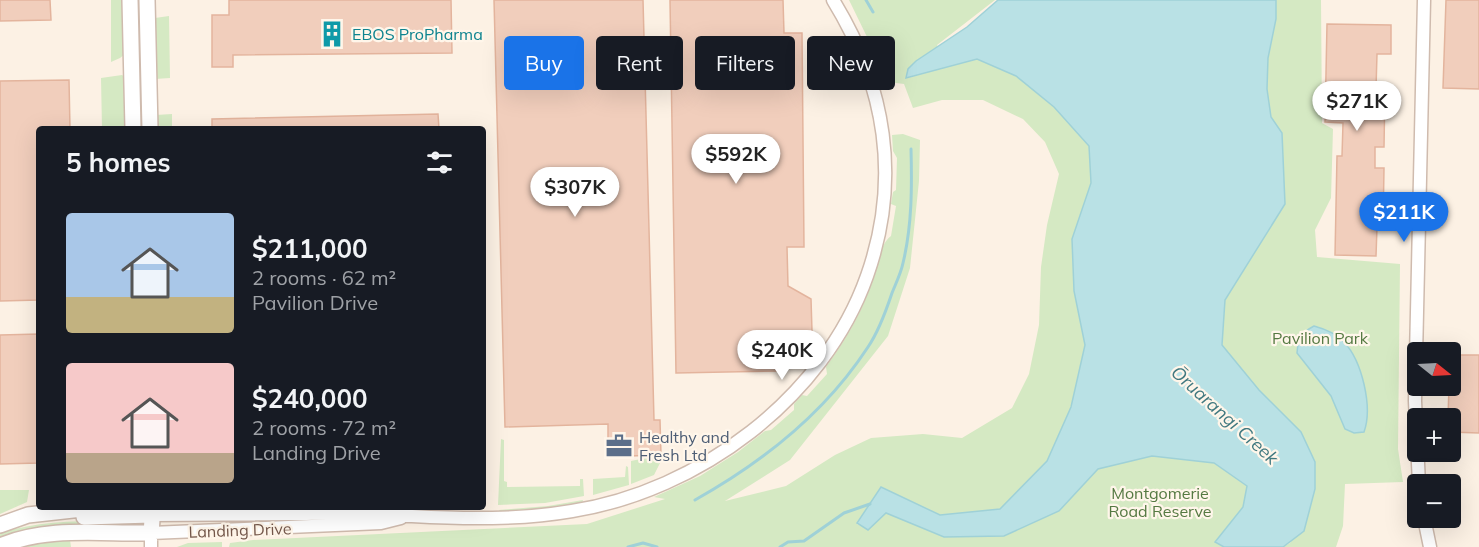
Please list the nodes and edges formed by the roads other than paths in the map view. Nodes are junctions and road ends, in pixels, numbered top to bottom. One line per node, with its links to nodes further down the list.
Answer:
1 (130, 0): 5 (street)
2 (147, 0): 6 (street)
3 (833, 0): 11 (street, Landing Drive)
4 (1424, 0): 7 (street)
5 (133, 126)
6 (150, 126)
7 (1419, 474)
8 (72, 510): 10 (street)
9 (150, 510): 10 (street, Landing Drive); 11 (street, Landing Drive); 14 (street)
10 (62, 511): 12 (street, Landing Drive)
11 (408, 516): 14 (street, Landing Drive)
12 (0, 525)
13 (1426, 528): 16 (street)
14 (151, 540): 15 (street, Landing Drive)
15 (0, 546)
16 (1430, 547)

